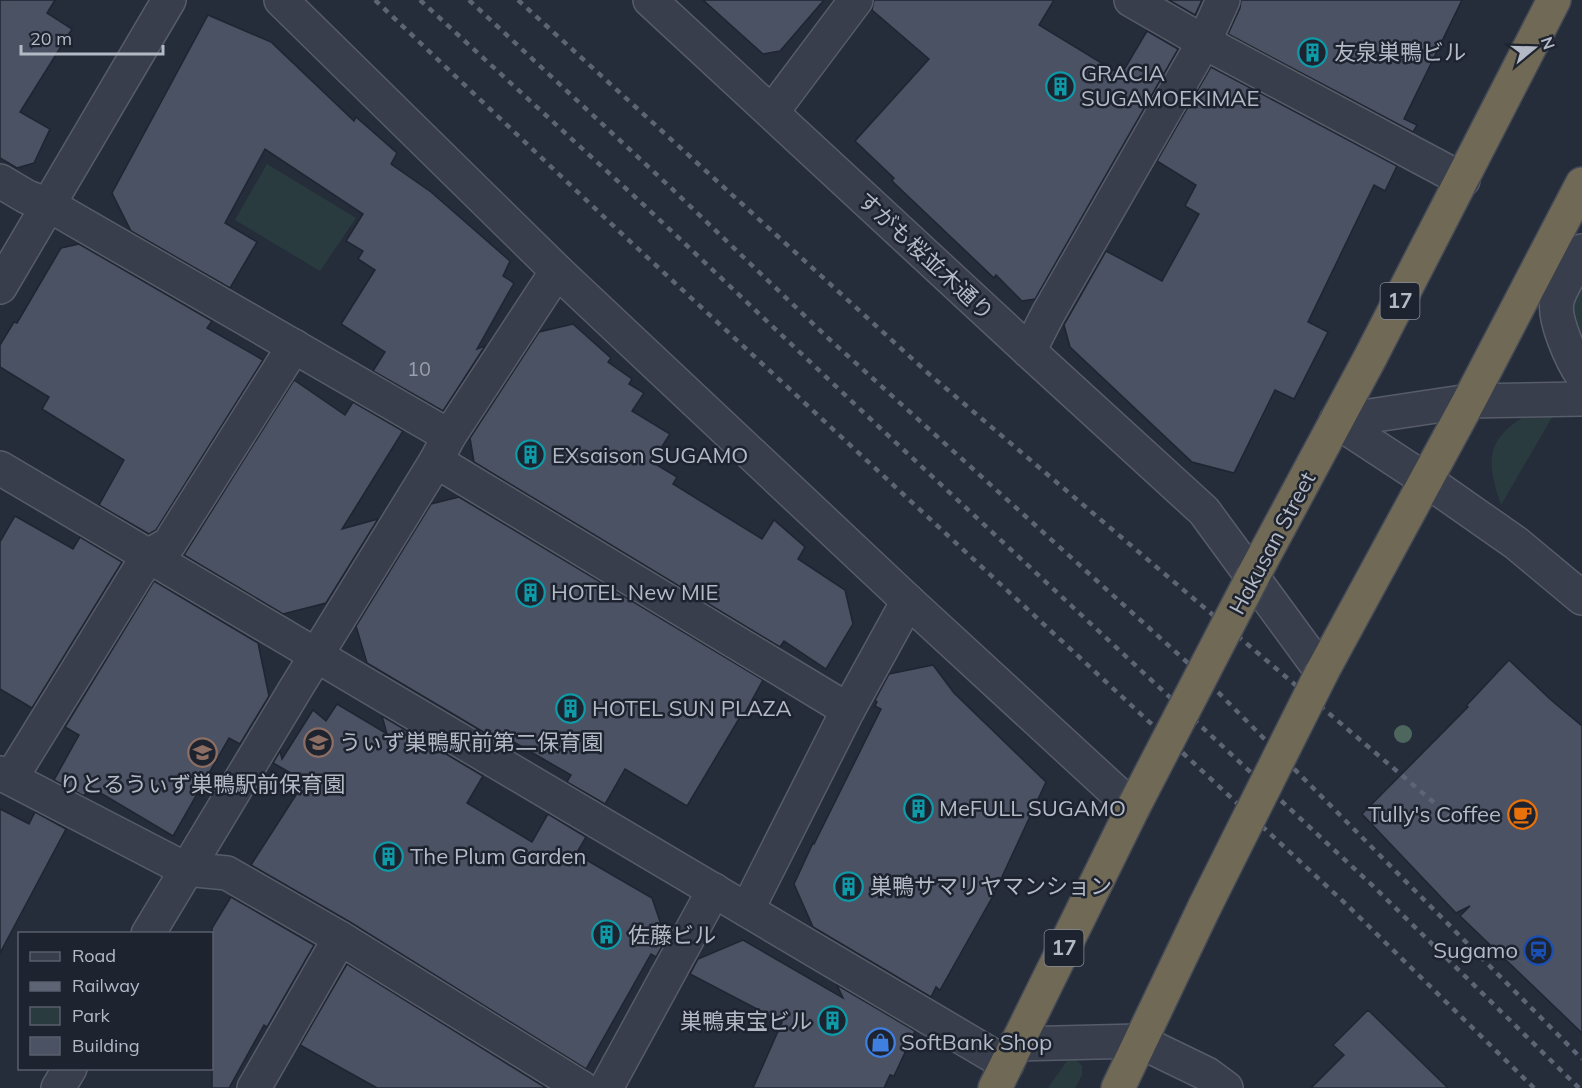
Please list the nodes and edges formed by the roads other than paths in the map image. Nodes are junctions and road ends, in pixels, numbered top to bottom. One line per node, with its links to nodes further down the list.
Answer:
1 (169, 0): 13 (street)
2 (281, 0): 15 (street)
3 (650, 0): 9 (street, すがも桜並木通り)
4 (856, 0): 9 (street)
5 (1131, 0): 8 (street)
6 (1223, 0): 8 (street)
7 (1554, 0): 10 (highway, Hakusan Street / 17)
8 (1204, 42): 10 (street); 18 (street)
9 (772, 112): 18 (street, すがも桜並木通り)
10 (1463, 180): 22 (highway, Hakusan Street / 17)
11 (0, 181): 13 (street)
12 (1582, 184): 21 (highway)
13 (49, 205): 16 (street); 17 (street)
14 (1582, 251): 19 (street)
15 (557, 271): 23 (street); 29 (street)
16 (0, 287)
17 (294, 346): 23 (street); 26 (street)
18 (1029, 351): 27 (street, すがも桜並木通り)
19 (1582, 375)
20 (1582, 399): 21 (street)
21 (1469, 401): 22 (street); 25 (highway)
22 (1336, 421): 25 (street); 27 (highway, Hakusan Street / 17)
23 (443, 449): 30 (street); 32 (street)
24 (0, 468): 26 (street)
25 (1426, 480): 28 (street); 31 (highway)
26 (148, 556): 30 (street); 33 (street)
27 (1253, 576): 31 (street, すがも桜並木通り); 34 (highway, Hakusan Street / 17, bridge)
28 (1582, 598)
29 (908, 601): 32 (street); 34 (street)
30 (318, 656): 35 (street); 36 (street)
31 (1322, 672): 40 (highway, bridge)
32 (848, 710): 37 (street)
33 (6, 776): 35 (street)
34 (1133, 808): 41 (highway, Hakusan Street / 17)
35 (185, 869): 38 (street); 39 (street)
36 (714, 890): 37 (street); 46 (street)
37 (747, 910): 41 (street)
38 (149, 932)
39 (340, 938): 44 (street); 45 (street)
40 (1139, 1041): 41 (street); 47 (highway); 48 (street)
41 (1006, 1065)
42 (68, 1070): 43 (street)
43 (58, 1088)
44 (254, 1088)
45 (582, 1088)
46 (606, 1088)
47 (1118, 1088)
48 (1226, 1088)

